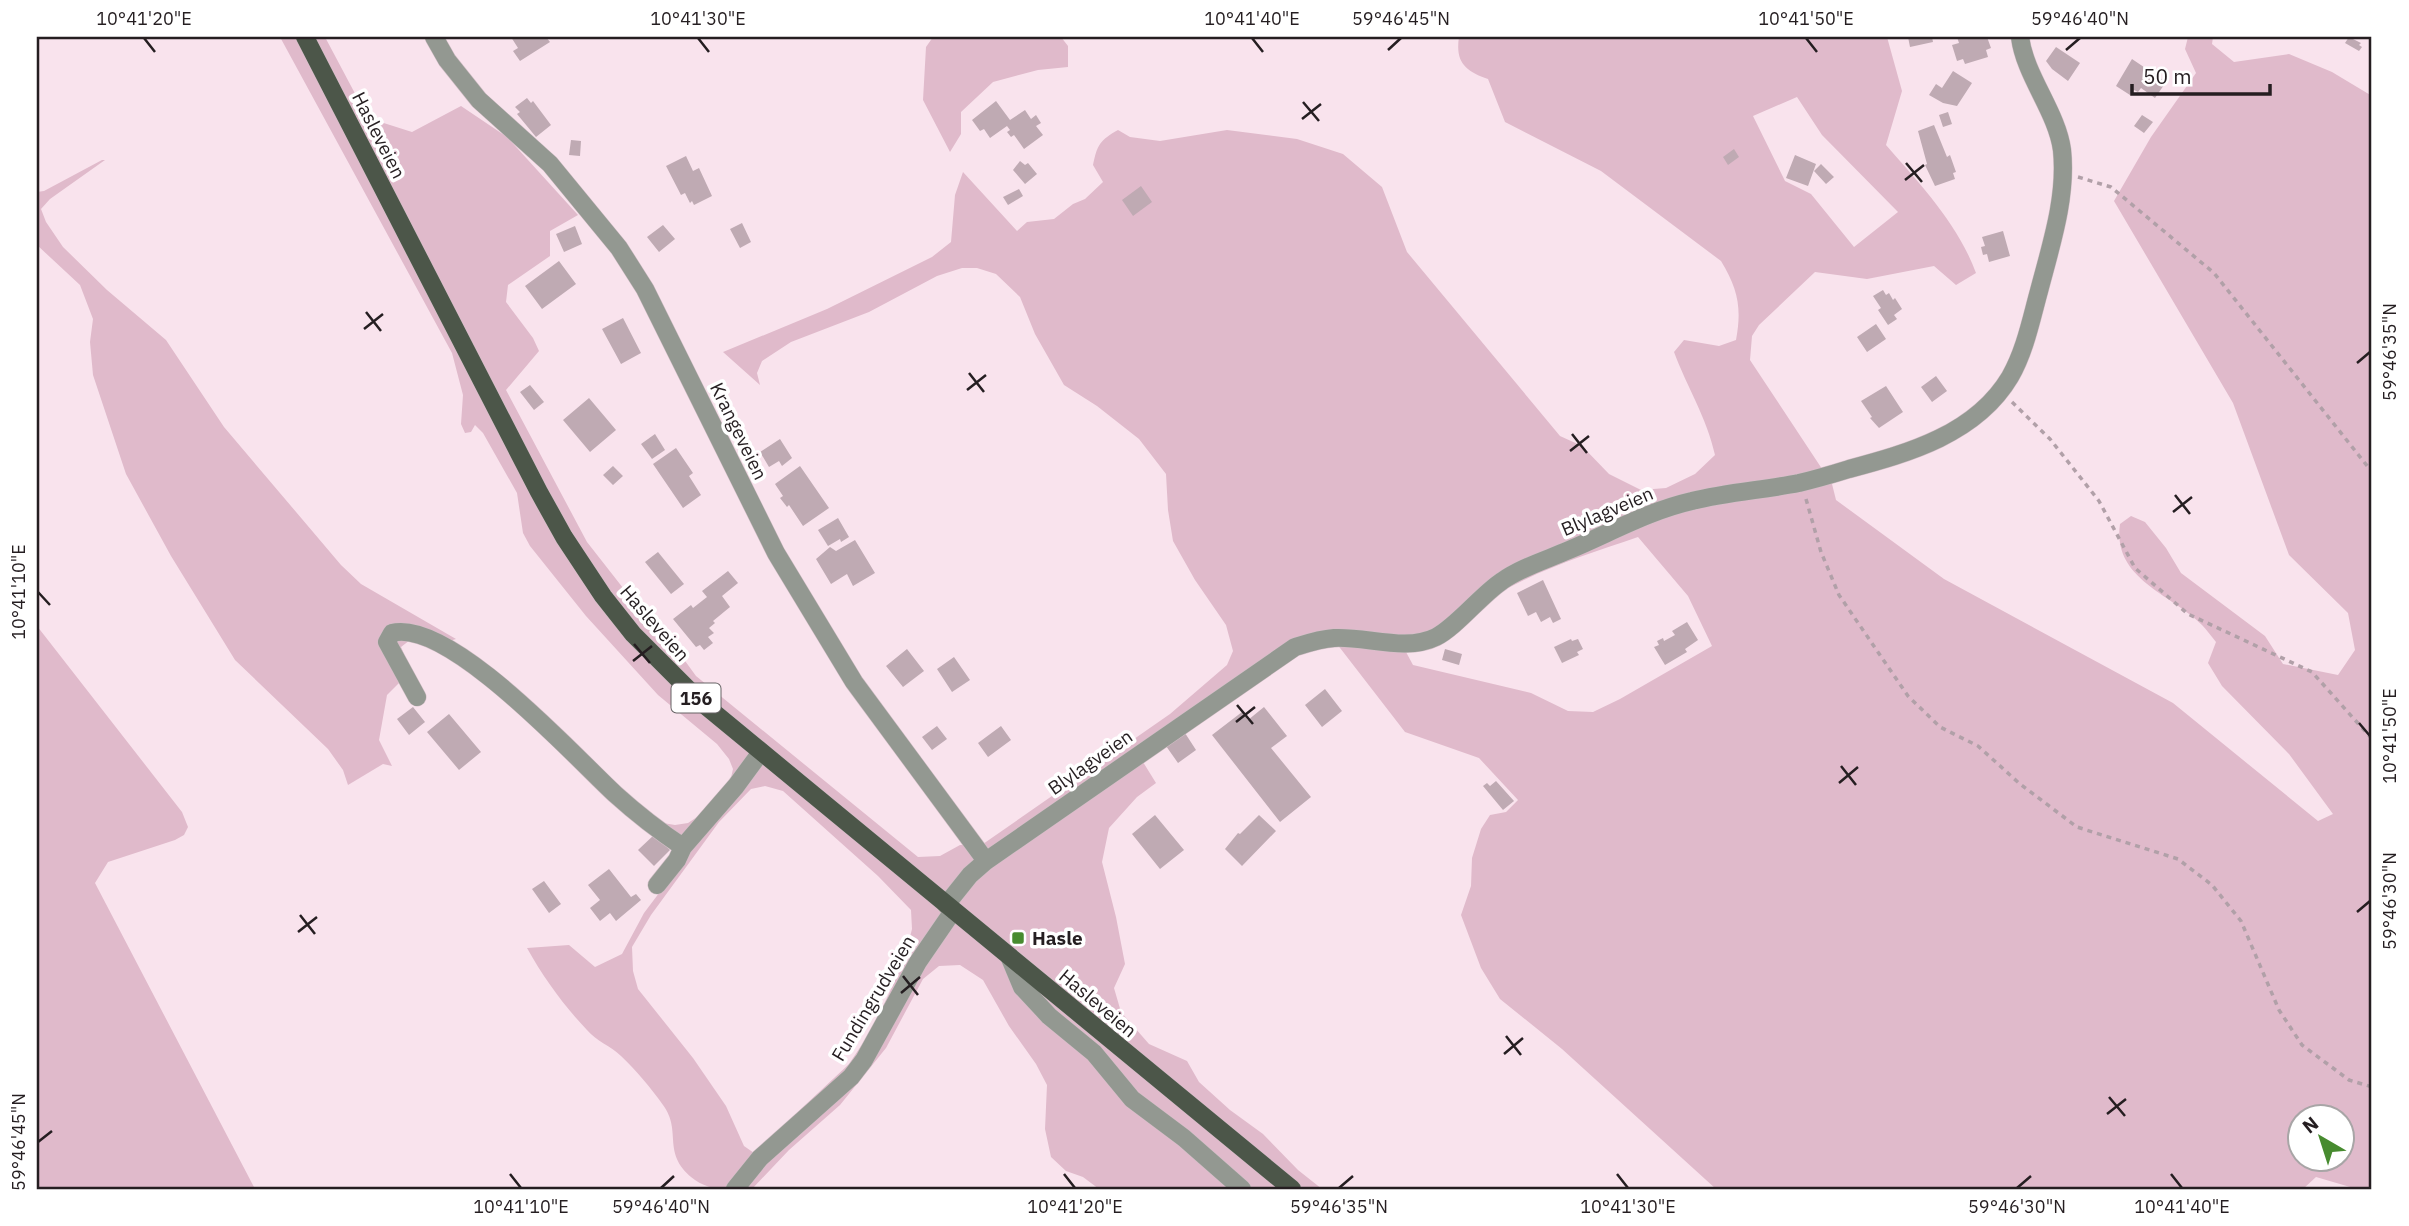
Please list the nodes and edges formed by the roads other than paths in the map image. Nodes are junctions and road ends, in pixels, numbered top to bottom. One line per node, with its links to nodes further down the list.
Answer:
1 (305, 37): 5 (main road, Hasleveien / 156)
2 (434, 37): 7 (street, Krangeveien)
3 (2020, 37): 7 (street, Blylagveien)
4 (417, 697): 6 (street)
5 (761, 752): 6 (street); 9 (main road, Hasleveien / 156)
6 (682, 847): 8 (street)
7 (986, 861): 9 (street, Blylagveien)
8 (657, 885)
9 (949, 908): 10 (main road, Hasleveien / 156); 11 (street, Fundingrudveien)
10 (1009, 956): 12 (street); 13 (main road, Hasleveien / 156)
11 (735, 1189)
12 (1242, 1189)
13 (1292, 1189)

